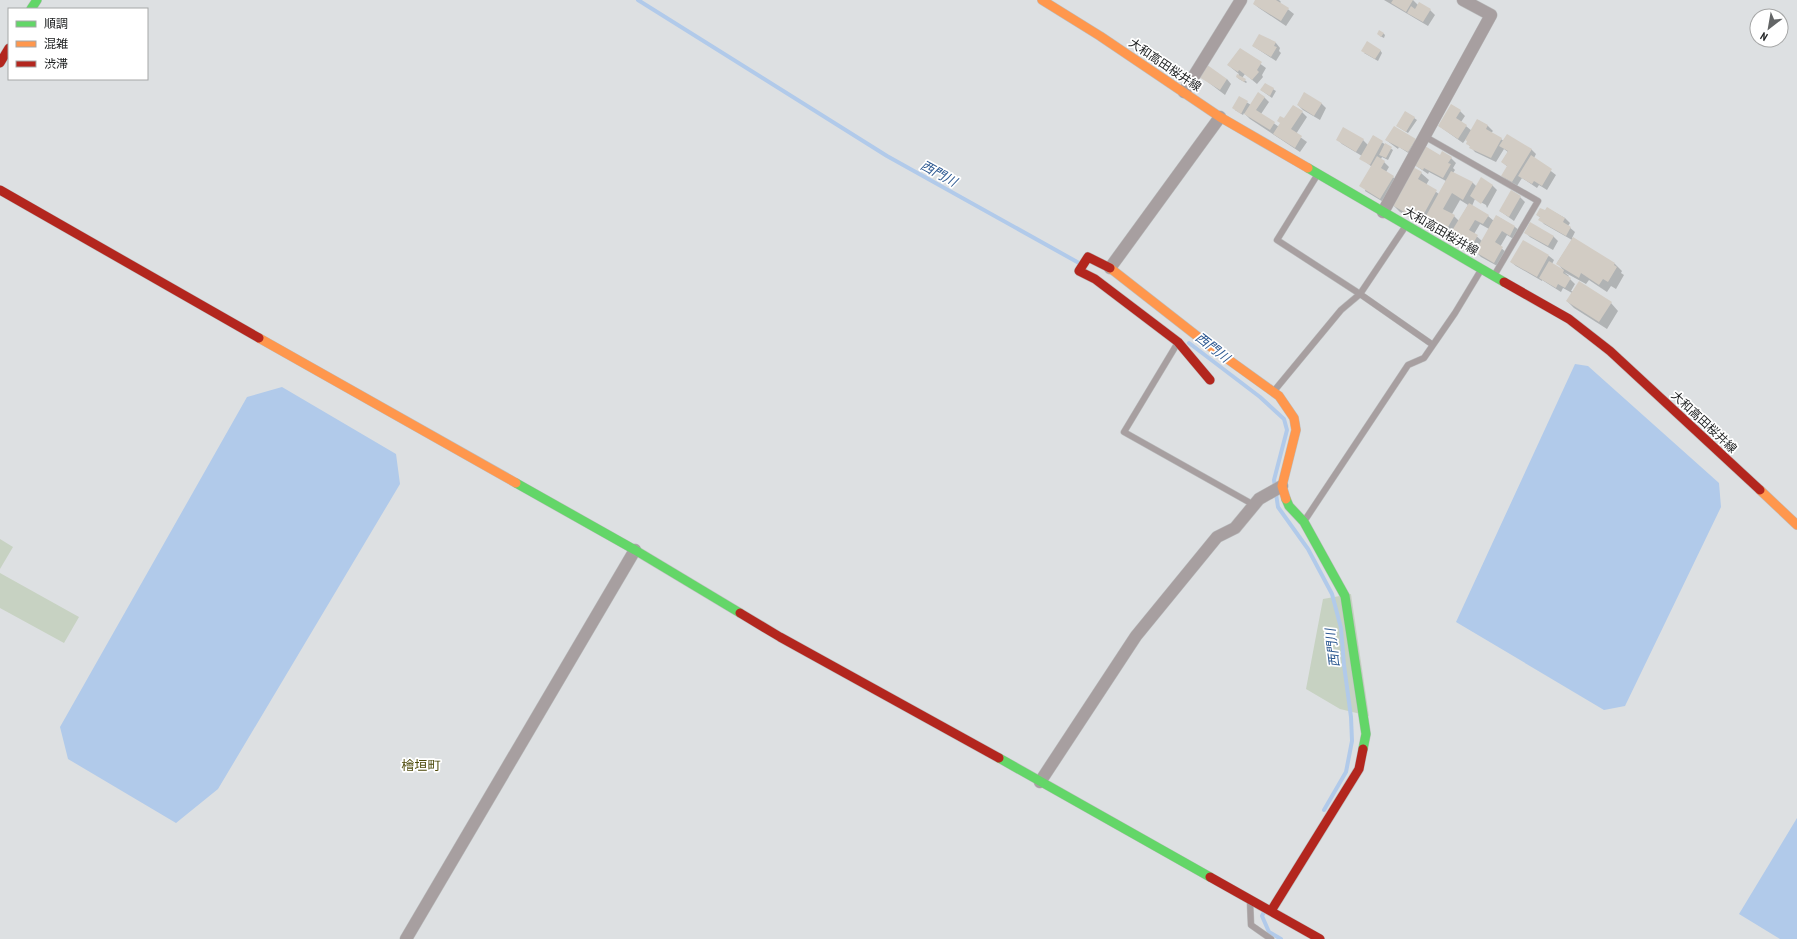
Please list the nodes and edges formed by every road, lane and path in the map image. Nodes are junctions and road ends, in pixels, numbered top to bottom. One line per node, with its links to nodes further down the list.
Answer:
1 (1042, 0): 6 (street, 大和高田桜井線)
2 (1241, 0): 6 (street)
3 (1462, 0): 8 (street)
4 (8, 50): 5 (street)
5 (0, 63)
6 (1184, 92): 7 (street, 大和高田桜井線)
7 (1220, 117): 9 (street, 大和高田桜井線); 13 (street)
8 (1424, 136): 11 (street); 15 (lane)
9 (1318, 174): 11 (street, 大和高田桜井線); 16 (lane)
10 (0, 190): 25 (street)
11 (1383, 212): 12 (street, 大和高田桜井線)
12 (1406, 225): 14 (street, 大和高田桜井線); 16 (lane)
13 (1110, 268): 17 (street); 17 (street)
14 (1482, 268): 15 (street, 大和高田桜井線); 18 (lane)
15 (1495, 276): 24 (street, 大和高田桜井線)
16 (1360, 294): 18 (lane); 20 (lane)
17 (1182, 335): 19 (street); 20 (street); 22 (lane)
18 (1433, 345): 23 (lane)
19 (1210, 380)
20 (1273, 392): 21 (street)
21 (1282, 486): 22 (street); 23 (street)
22 (1254, 506): 26 (street)
23 (1304, 522): 28 (street)
24 (1797, 525)
25 (635, 550): 26 (street); 29 (street)
26 (1040, 782): 27 (street)
27 (1250, 899): 28 (street); 30 (lane)
28 (1271, 911): 31 (street)
29 (406, 939)
30 (1271, 939)
31 (1320, 939)

